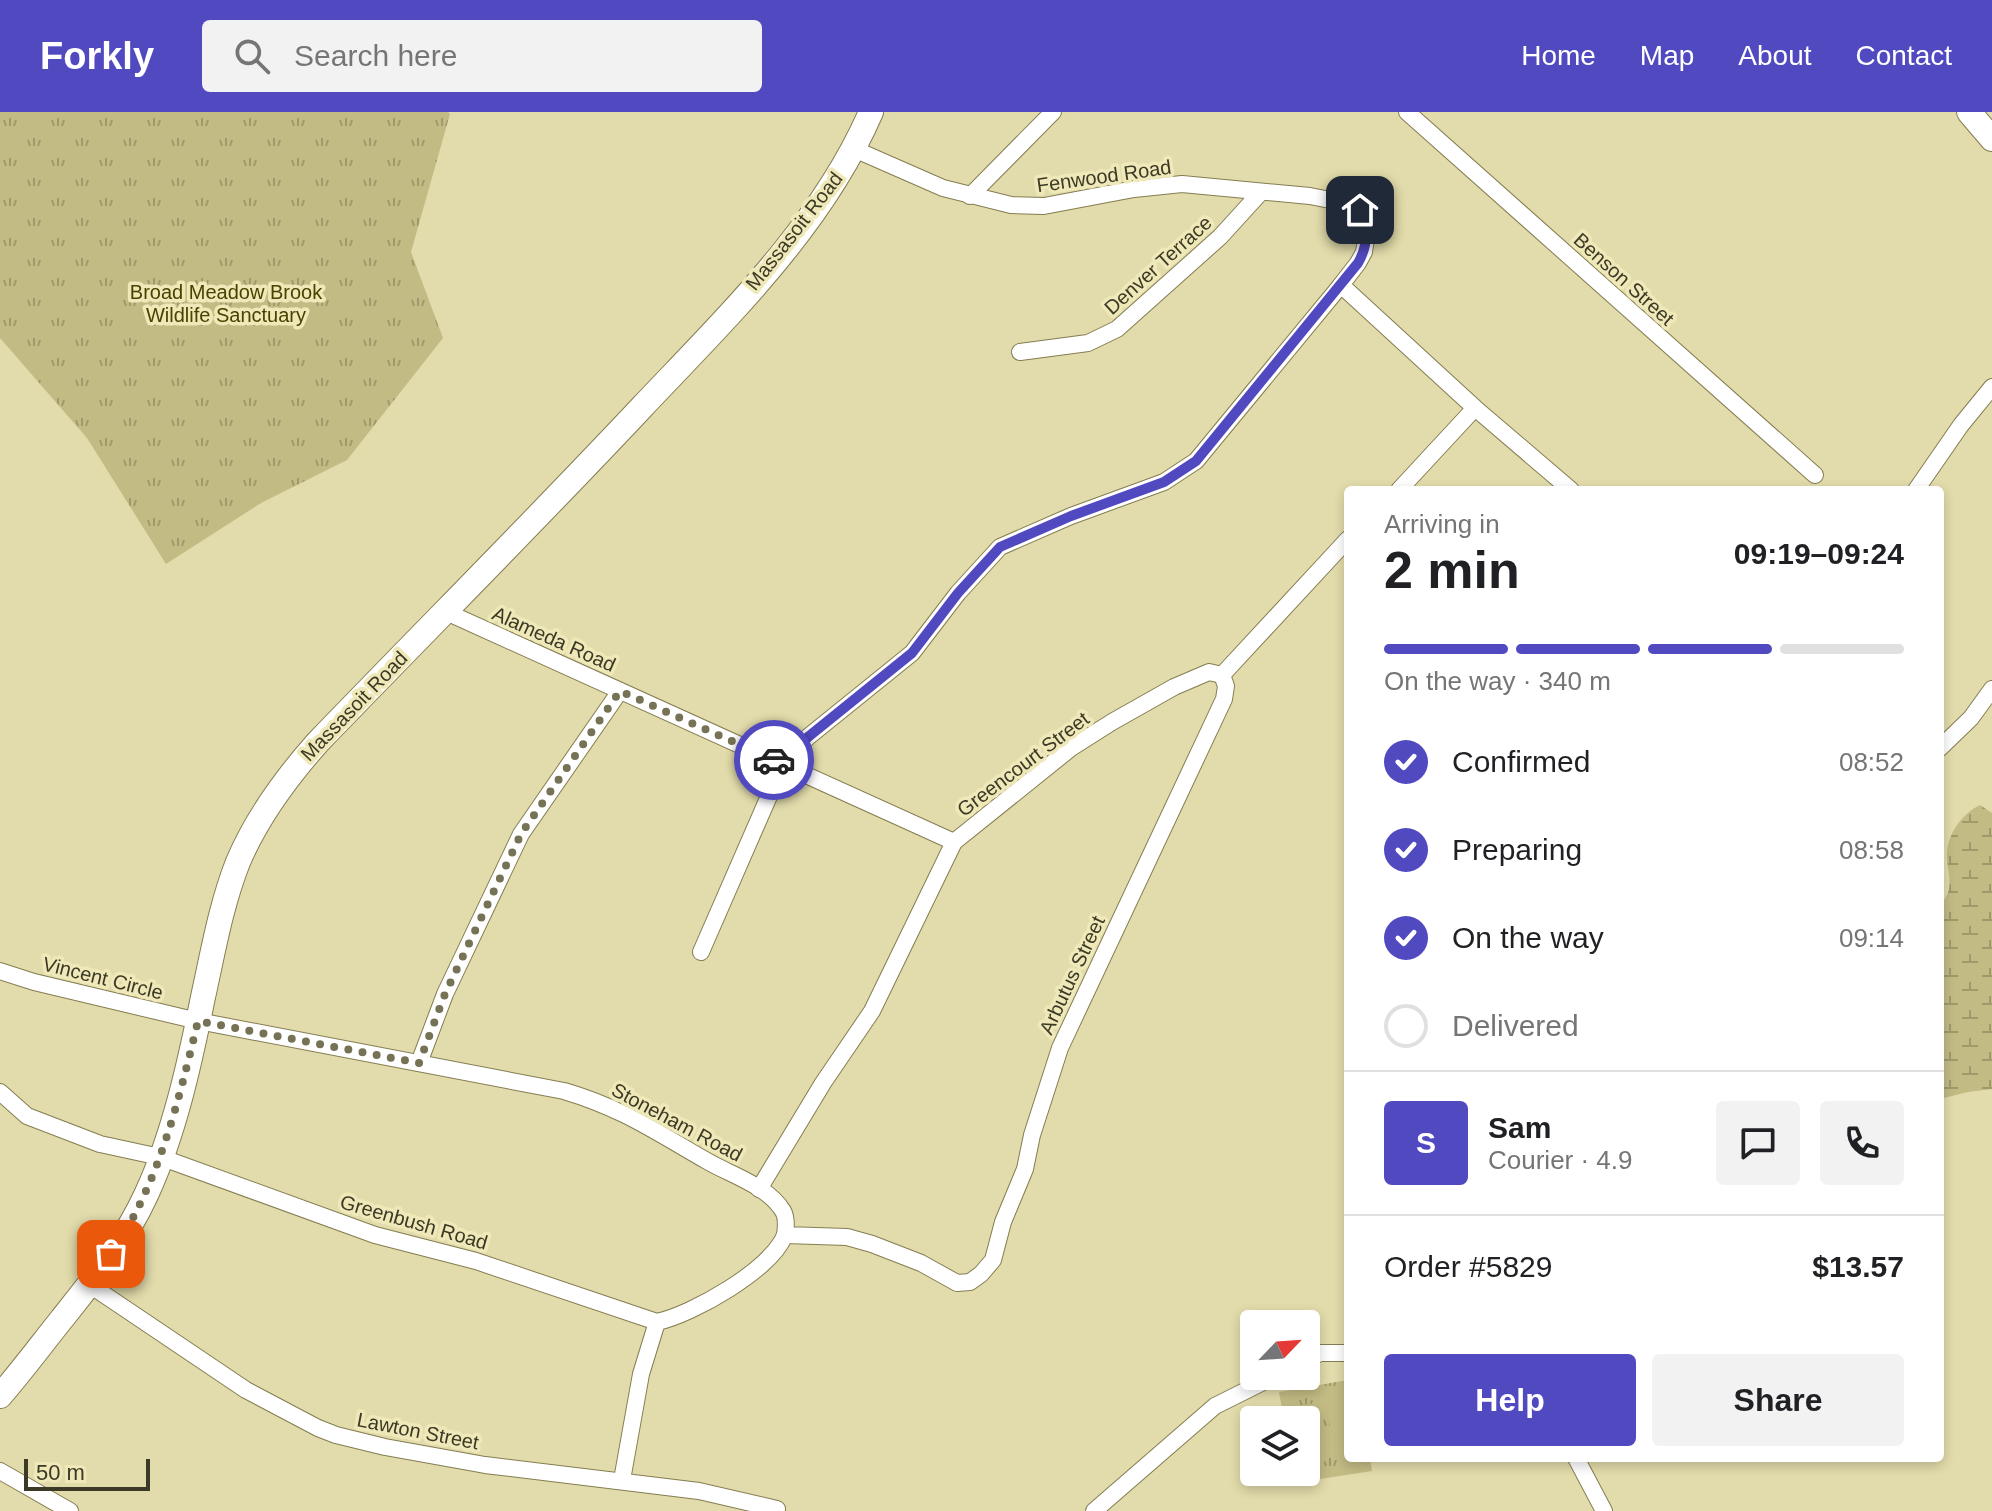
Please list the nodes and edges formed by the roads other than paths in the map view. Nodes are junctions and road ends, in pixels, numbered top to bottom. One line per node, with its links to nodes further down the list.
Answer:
1 (871, 112): 6 (main road, Massasoit Road)
2 (1053, 112): 8 (street)
3 (1407, 112): 13 (street, Benson Street)
4 (1969, 112): 5 (main road)
5 (1992, 139)
6 (854, 149): 8 (street, Fenwood Road); 18 (main road, Massasoit Road)
7 (1261, 192): 8 (street, Fenwood Road); 9 (street, Fenwood Road); 10 (street, Denver Terrace)
8 (970, 196)
9 (1341, 285): 12 (street); 23 (street)
10 (1020, 352)
11 (1992, 387): 16 (street)
12 (1475, 408): 14 (street); 15 (street)
13 (1815, 475)
14 (1403, 486)
15 (1566, 486)
16 (1919, 486)
17 (1344, 543): 19 (street)
18 (444, 611): 21 (street, Alameda Road); 27 (main road, Massasoit Road)
19 (1222, 675): 24 (street, Greencourt Street); 32 (street, Arbutus Street)
20 (1992, 689): 22 (street)
21 (620, 691): 23 (street, Alameda Road); 28 (street)
22 (1944, 744)
23 (783, 764): 24 (street, Alameda Road); 25 (street)
24 (954, 842): 31 (street, Greencourt Street)
25 (701, 952)
26 (0, 971): 27 (street, Vincent Circle)
27 (198, 1021): 28 (street, Stoneham Road); 30 (main road, Massasoit Road)
28 (419, 1063): 31 (street, Stoneham Road)
29 (0, 1092): 30 (street, Greenbush Road)
30 (160, 1157): 33 (main road, Massasoit Road); 34 (street, Greenbush Road)
31 (759, 1189): 32 (street, Stoneham Road)
32 (785, 1235): 34 (street)
33 (90, 1285): 38 (main road, Massasoit Road); 41 (street, Lawton Street)
34 (657, 1322): 41 (street)
35 (1320, 1353): 36 (street)
36 (1344, 1353)
37 (1247, 1390): 44 (street)
38 (0, 1396)
39 (1578, 1462): 45 (street)
40 (0, 1471): 43 (street)
41 (622, 1480): 42 (street, Lawton Street)
42 (777, 1509)
43 (70, 1511)
44 (1094, 1511)
45 (1604, 1511)

